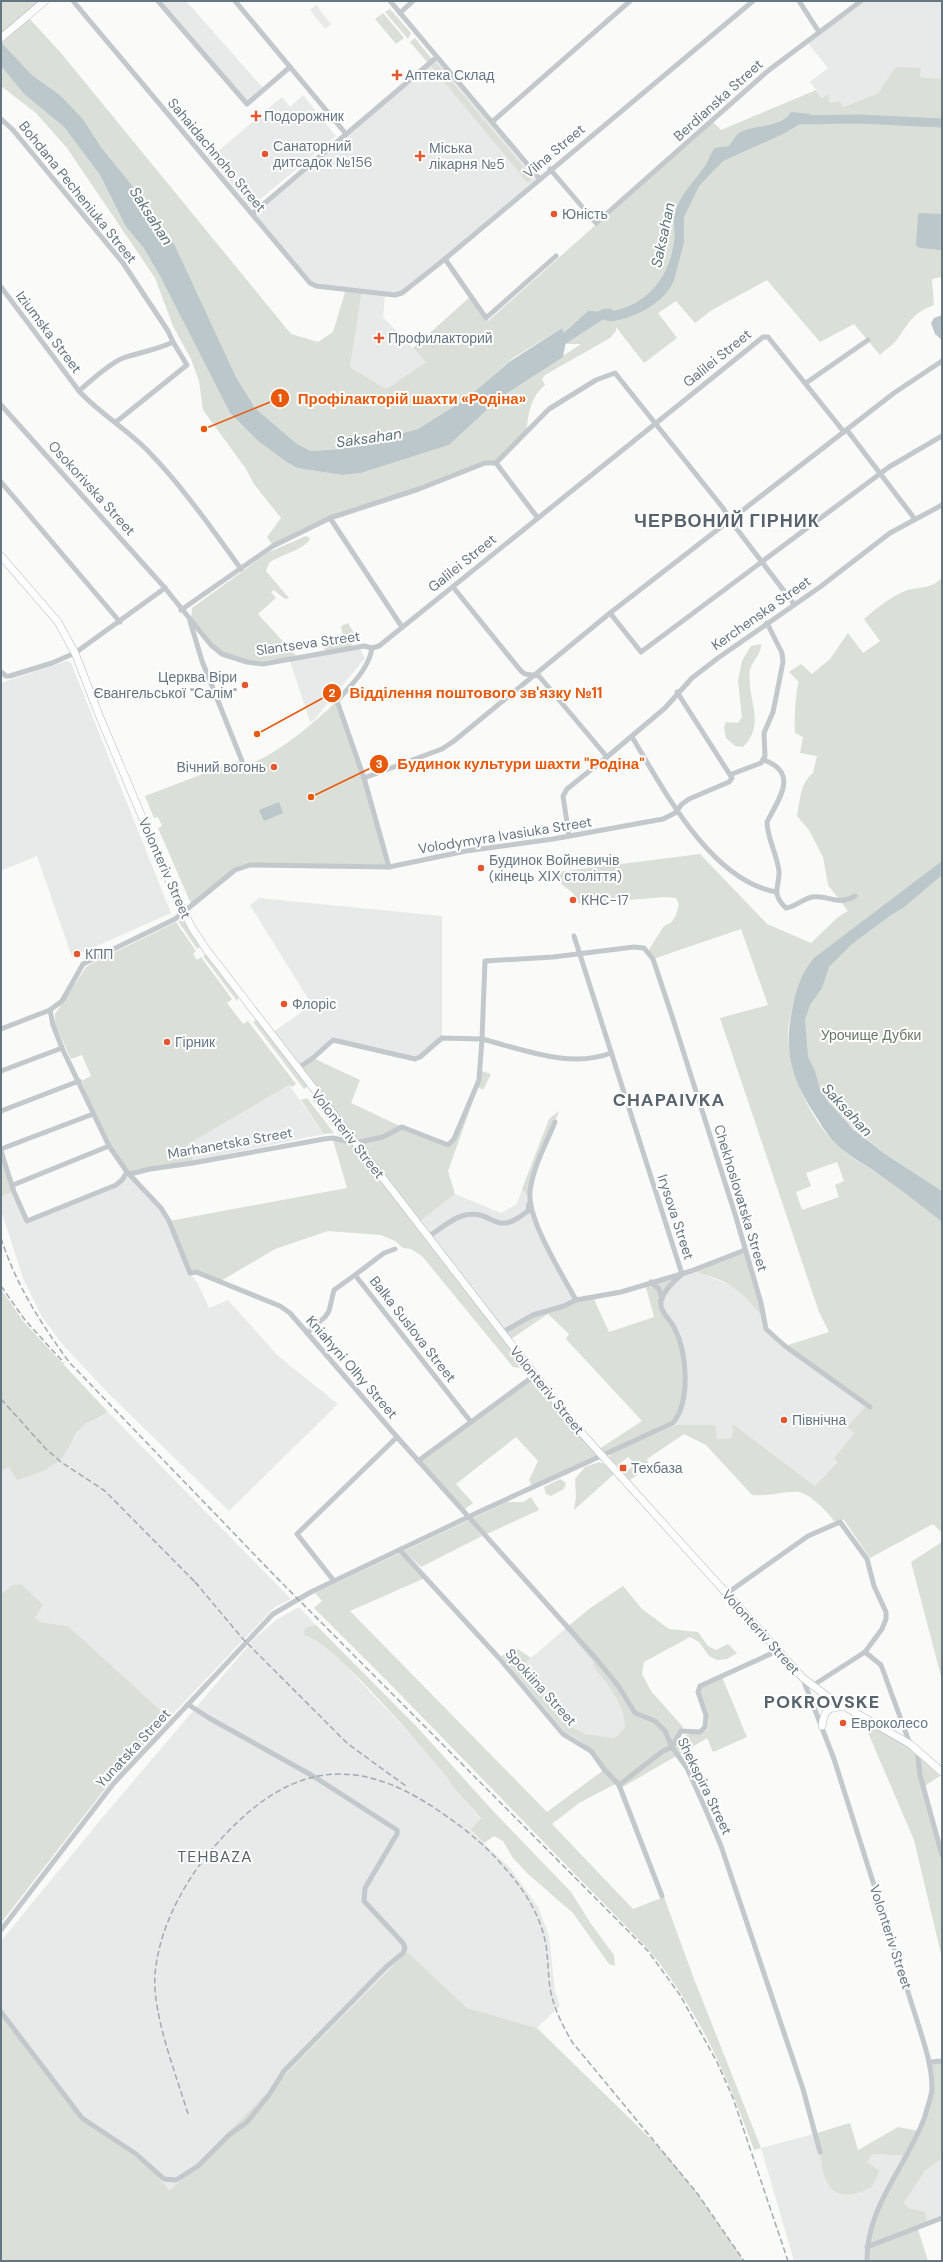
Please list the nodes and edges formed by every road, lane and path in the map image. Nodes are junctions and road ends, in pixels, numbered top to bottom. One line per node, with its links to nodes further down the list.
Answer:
1 (45, 1): 13 (street)
2 (73, 1): 21 (street, Sahaidachnoho Street)
3 (158, 1): 15 (street)
4 (235, 1): 15 (street)
5 (390, 1): 11 (street)
6 (413, 1): 11 (street)
7 (630, 1): 17 (street)
8 (753, 1): 19 (street, Vilna Street)
9 (798, 1): 12 (street)
10 (861, 1): 12 (street, Berdianska Street)
11 (400, 13): 14 (street)
12 (819, 32): 19 (street, Berdianska Street)
13 (1, 38)
14 (437, 57): 17 (street); 18 (street)
15 (290, 67): 18 (street)
16 (1, 119): 27 (street, Bohdana Pecheniuka Street)
17 (492, 122): 20 (street)
18 (346, 134): 21 (street)
19 (550, 170): 20 (street, Vilna Street)
20 (539, 178): 23 (street, Vilna Street)
21 (252, 214): 25 (street, Sahaidachnoho Street)
22 (556, 256): 23 (street)
23 (445, 259): 25 (street, Vilna Street)
24 (1, 287): 30 (street, Iziumska Street)
25 (362, 291)
26 (868, 340): 29 (street)
27 (173, 342): 30 (street); 32 (street, Bohdana Pecheniuka Street)
28 (942, 361): 34 (street)
29 (806, 383): 33 (street, Galilei Street); 34 (street)
30 (79, 391): 32 (street)
31 (1, 405): 48 (street, Osokorivska Street)
32 (116, 422): 46 (street)
33 (654, 424): 36 (street); 40 (street, Galilei Street); 43 (street)
34 (846, 431): 37 (street); 43 (street)
35 (942, 436): 37 (street)
36 (496, 463): 40 (street); 41 (street)
37 (881, 474): 42 (street); 45 (street)
38 (1, 482): 53 (street)
39 (942, 505): 42 (street, Kerchenska Street)
40 (537, 517): 47 (street, Galilei Street)
41 (330, 518): 46 (street); 55 (street)
42 (914, 518): 49 (street, Kerchenska Street)
43 (730, 520): 45 (street); 51 (street)
44 (1, 556): 57 (street, Volonteriv Street)
45 (762, 563): 49 (street); 51 (street)
46 (241, 569): 50 (street)
47 (453, 586): 55 (street, Galilei Street); 59 (street)
48 (165, 588): 50 (street, Slantseva Street); 53 (street)
49 (794, 604): 54 (street, Kerchenska Street)
50 (181, 610): 52 (street, Slantseva Street)
51 (610, 613): 59 (street)
52 (190, 621): 56 (street, Slantseva Street); 64 (street, Slantseva Street)
53 (120, 622): 57 (street)
54 (767, 623): 60 (street, Kerchenska Street); 63 (street)
55 (402, 627): 56 (street, Galilei Street)
56 (372, 648): 66 (street)
57 (76, 653): 58 (street); 72 (street, Volonteriv Street)
58 (1, 672)
59 (534, 675): 62 (street); 66 (street)
60 (678, 692): 61 (street, Kerchenska Street); 65 (street)
61 (632, 737): 62 (street, Kerchenska Street); 67 (street)
62 (607, 757): 68 (street, Kerchenska Street)
63 (764, 760): 65 (street, Volodymyra Ivasiuka Street); 70 (street)
64 (242, 761)
65 (732, 774): 67 (street, Volodymyra Ivasiuka Street)
66 (364, 778): 69 (street)
67 (677, 812): 68 (street, Volodymyra Ivasiuka Street); 70 (street)
68 (569, 836): 69 (street, Volodymyra Ivasiuka Street)
69 (389, 867): 72 (street, Volodymyra Ivasiuka Street)
70 (776, 892): 71 (street)
71 (854, 896)
72 (184, 913): 75 (street, Volodymyra Ivasiuka Street); 80 (street, Volonteriv Street)
73 (574, 936): 74 (street, Irysova Street)
74 (579, 953): 77 (street); 79 (street, Irysova Street); 94 (street, Chekhoslovatska Street)
75 (50, 1010): 76 (street); 78 (street)
76 (1, 1029)
77 (482, 1039): 79 (street); 80 (street); 86 (street)
78 (62, 1048): 81 (street); 82 (street)
79 (611, 1053): 95 (street, Irysova Street)
80 (298, 1068): 86 (street, Volonteriv Street)
81 (1, 1071)
82 (80, 1080): 83 (street); 84 (street)
83 (1, 1111)
84 (93, 1114): 87 (street); 88 (street)
85 (555, 1122): 91 (street)
86 (355, 1143): 89 (street, Marhanetska Street); 92 (street, Volonteriv Street)
87 (109, 1146): 89 (street); 90 (street)
88 (1, 1150): 90 (street)
89 (128, 1173): 90 (street); 100 (street, Kniahyni Olhy Street)
90 (13, 1185)
91 (530, 1200): 92 (street); 99 (street)
92 (428, 1237): 101 (street, Volonteriv Street)
93 (394, 1249): 96 (street)
94 (745, 1250): 95 (street); 103 (street, Chekhoslovatska Street)
95 (682, 1274): 97 (street); 98 (street, Irysova Street)
96 (355, 1276): 100 (street, Balka Suslova Street); 104 (street, Balka Suslova Street)
97 (651, 1282): 98 (street); 99 (street)
98 (662, 1299): 106 (street)
99 (576, 1300): 101 (street)
100 (307, 1333): 105 (street, Kniahyni Olhy Street)
101 (501, 1333): 102 (street, Volonteriv Street)
102 (535, 1375): 104 (street); 106 (street, Volonteriv Street)
103 (870, 1407)
104 (471, 1422): 107 (street)
105 (397, 1437): 107 (street, Kniahyni Olhy Street); 110 (street)
106 (601, 1455): 108 (street, Yunatska Street); 111 (street, Volonteriv Street)
107 (418, 1461): 108 (street, Kniahyni Olhy Street)
108 (469, 1518): 109 (street, Yunatska Street); 120 (street, Shekspira Street)
109 (400, 1550): 110 (street, Yunatska Street); 123 (street, Spokiina Street)
110 (334, 1581): 116 (street, Yunatska Street)
111 (726, 1594): 112 (street, Volonteriv Street); 113 (street)
112 (777, 1651): 114 (street, Volonteriv Street); 120 (street)
113 (865, 1652): 115 (street); 119 (street)
114 (803, 1678): 115 (street); 118 (street, Volonteriv Street)
115 (812, 1686): 117 (street)
116 (189, 1705): 126 (street, Yunatska Street); 127 (street)
117 (846, 1707): 118 (street); 119 (street)
118 (822, 1726): 129 (street, Volonteriv Street)
119 (910, 1744): 121 (street)
120 (672, 1747): 123 (street); 130 (street, Shekspira Street)
121 (917, 1749): 122 (street); 124 (street)
122 (942, 1772)
123 (619, 1784): 125 (street, Spokiina Street)
124 (942, 1855)
125 (662, 1896)
126 (1, 1930)
127 (1, 2012)
128 (942, 2061): 129 (street)
129 (930, 2062): 132 (street, Volonteriv Street)
130 (820, 2152)
131 (942, 2218): 132 (street)
132 (867, 2247): 133 (street, Volonteriv Street)
133 (867, 2261)

